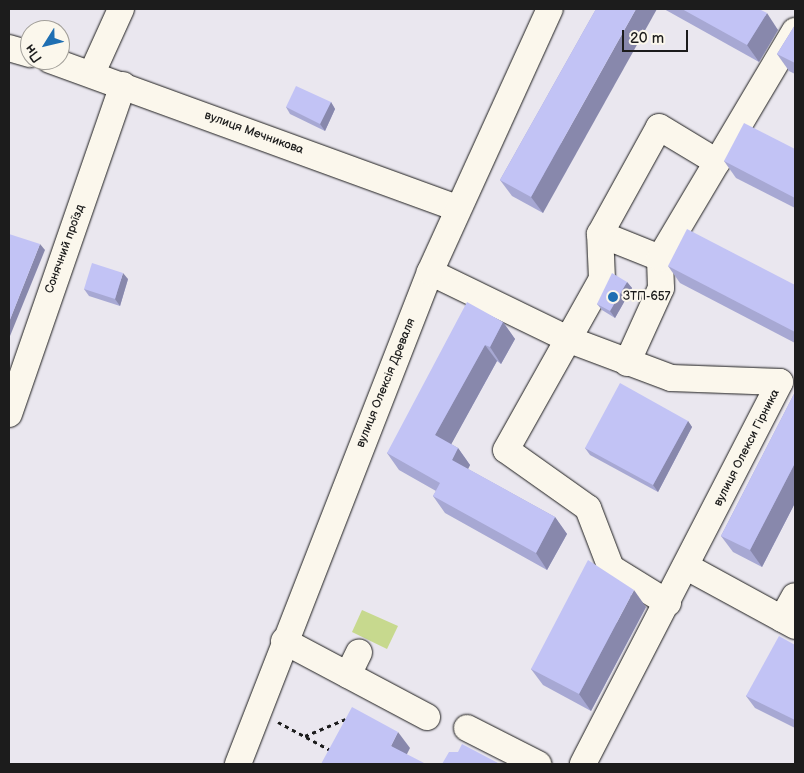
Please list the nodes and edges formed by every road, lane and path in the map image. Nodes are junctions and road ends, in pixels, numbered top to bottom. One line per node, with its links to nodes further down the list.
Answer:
1 (121, 9): 5 (street)
2 (550, 9): 8 (street, вулиця Олексія Древаля)
3 (795, 31): 7 (street)
4 (70, 66): 5 (street, вулиця Мечникова)
5 (92, 73): 6 (street, вулиця Мечникова)
6 (123, 84): 8 (street, вулиця Мечникова); 13 (street, Сонячний проїзд)
7 (717, 162): 9 (street); 10 (street)
8 (457, 208): 11 (street, вулиця Олексія Древаля)
9 (600, 234): 10 (street); 12 (street)
10 (660, 258): 14 (street)
11 (430, 272): 12 (street, вулиця Олекси Гірника); 21 (street, вулиця Олексія Древаля)
12 (570, 340): 14 (street, вулиця Олекси Гірника); 19 (street)
13 (17, 360): 16 (street, Сонячний проїзд)
14 (627, 363): 15 (street, вулиця Олекси Гірника)
15 (787, 384): 17 (street, вулиця Олекси Гірника)
16 (9, 414)
17 (687, 567): 19 (street, вулиця Олекси Гірника); 20 (street)
18 (795, 596): 20 (street)
19 (668, 602): 30 (street, вулиця Олекси Гірника)
20 (789, 623)
21 (284, 641): 22 (street, вулиця Олексія Древаля); 24 (street)
22 (258, 710): 26 (path); 28 (street, вулиця Олексія Древаля)
23 (358, 714): 26 (path)
24 (427, 716)
25 (468, 728): 29 (street)
26 (305, 736): 27 (path)
27 (333, 751)
28 (238, 764)
29 (538, 764)
30 (583, 764)

